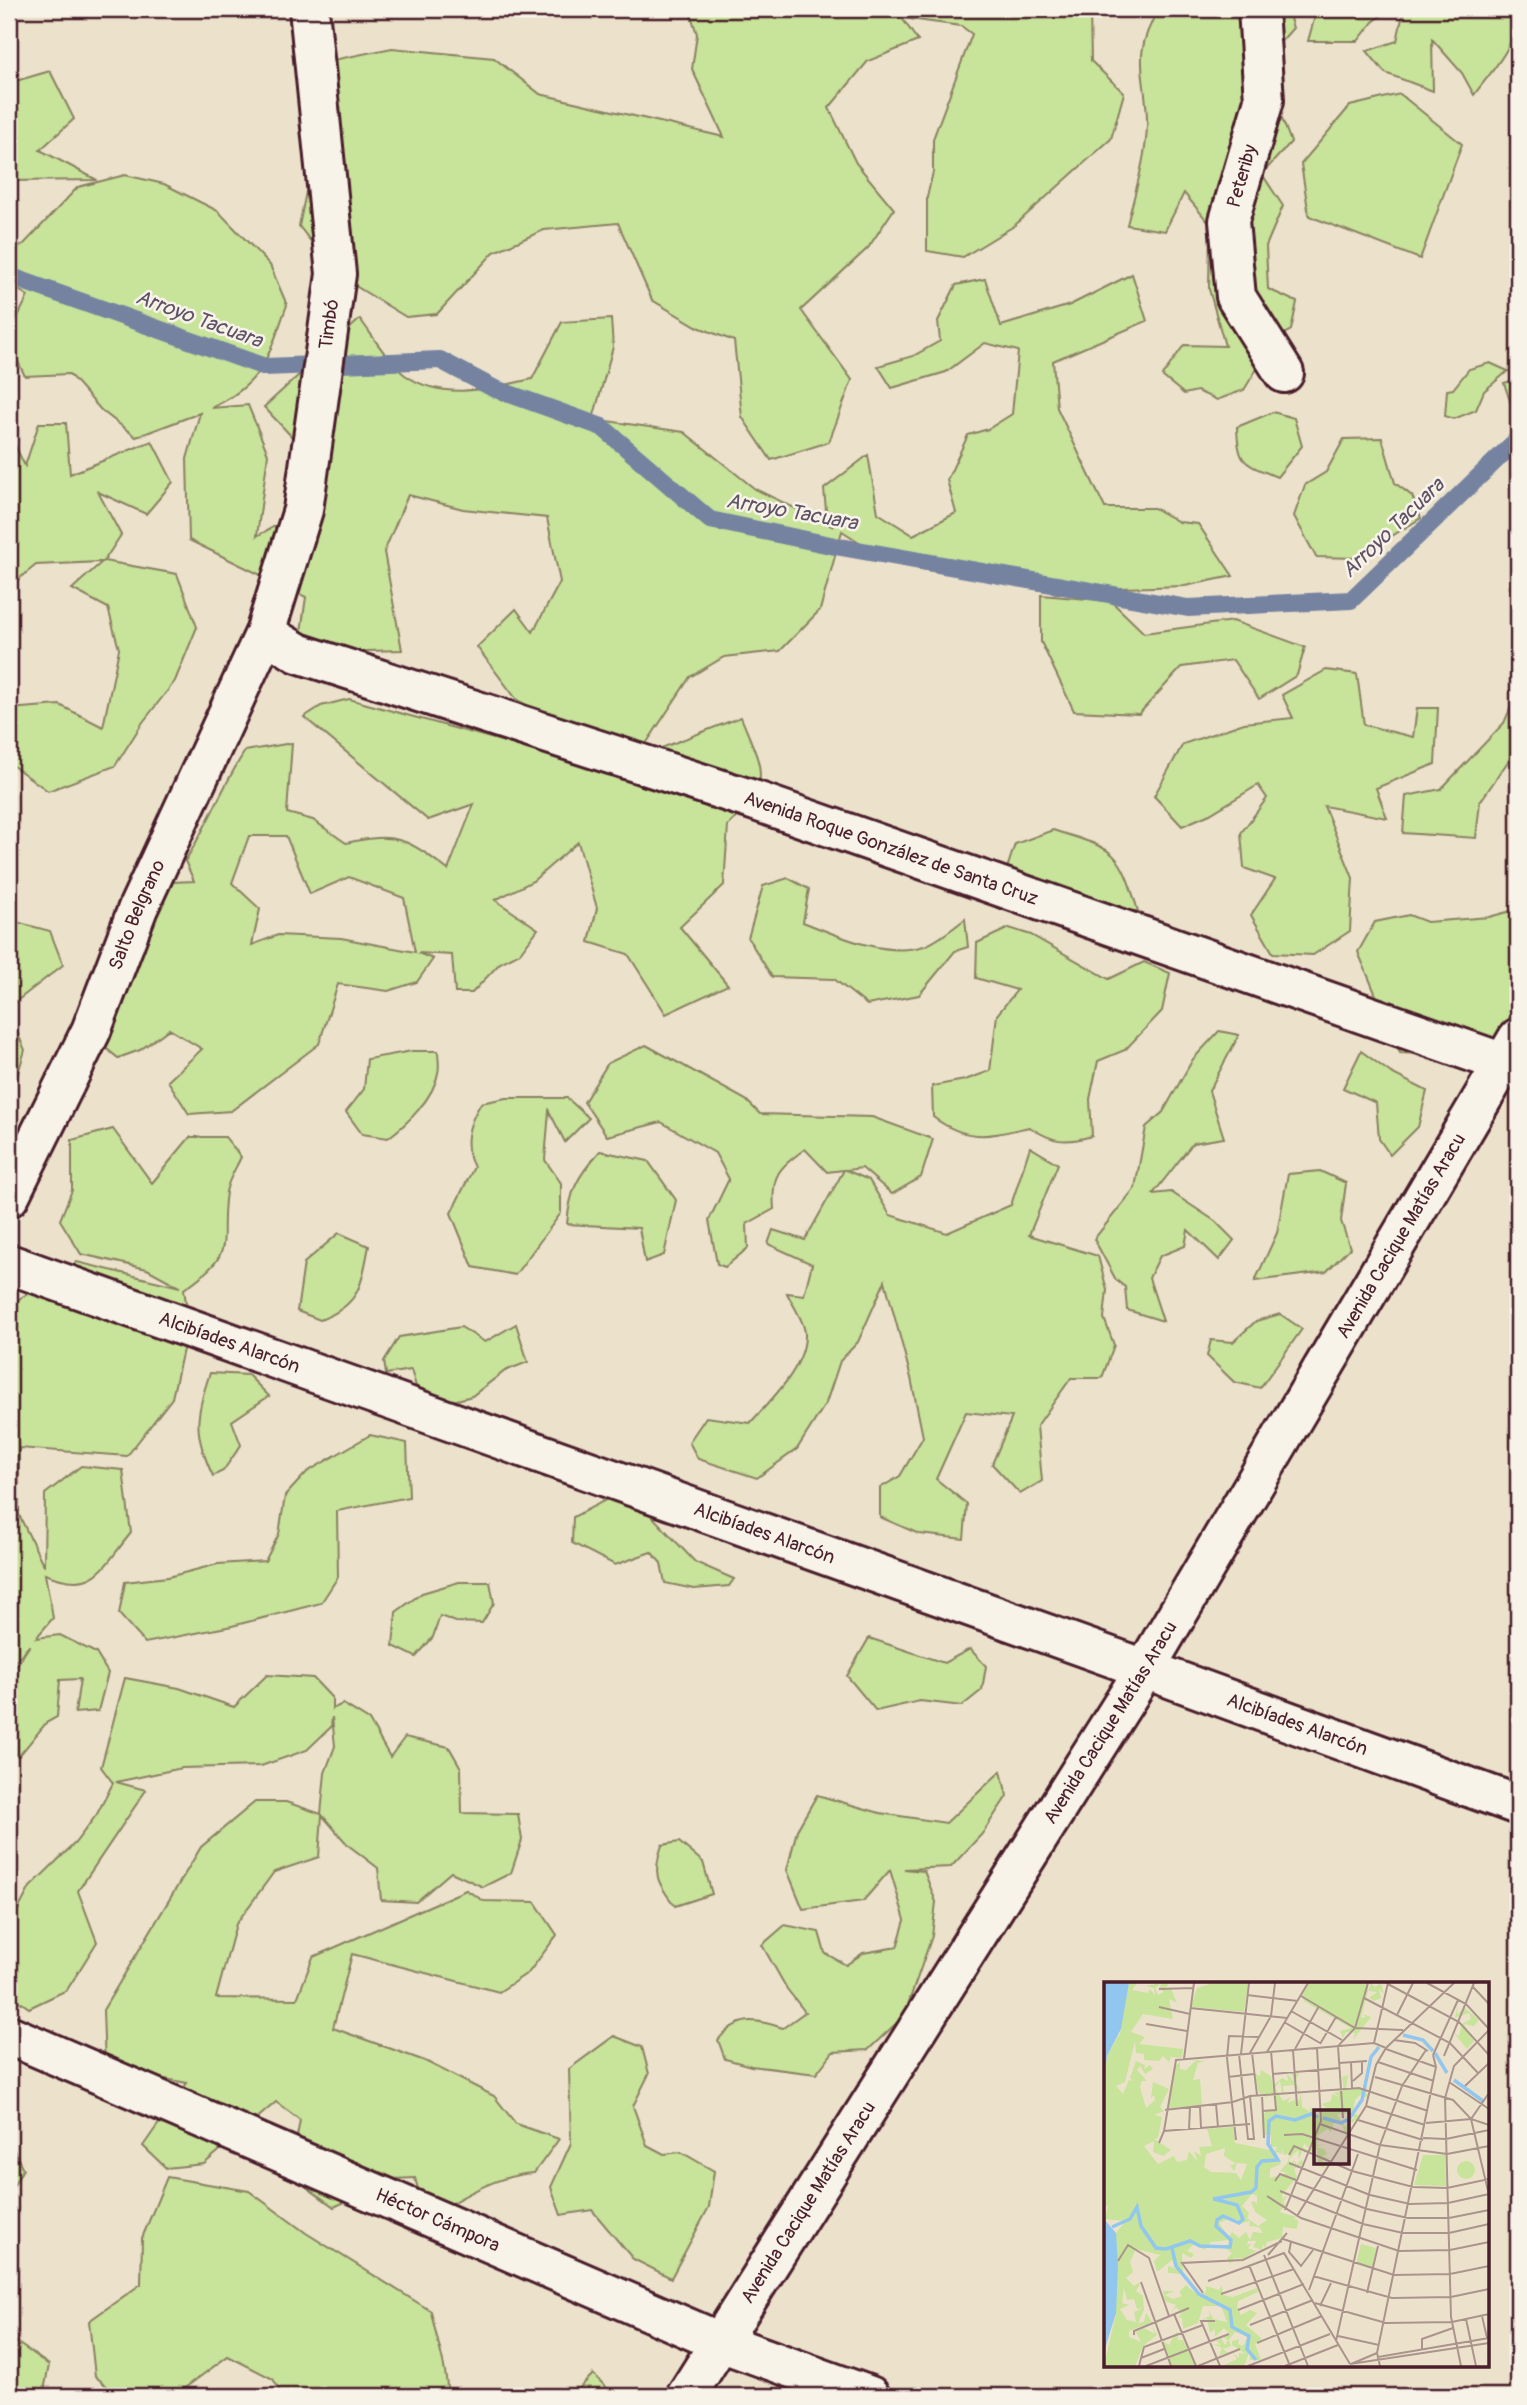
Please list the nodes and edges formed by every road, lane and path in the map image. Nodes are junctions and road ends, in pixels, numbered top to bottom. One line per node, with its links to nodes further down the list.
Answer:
1 (309, 9): 4 (street, Timbó)
2 (1258, 9): 3 (street, Peteriby)
3 (1284, 373)
4 (265, 633): 5 (street, Avenida Roque González de Santa Cruz); 6 (street, Salto Belgrano)
5 (1513, 1056): 8 (street, Avenida Cacique Matías Aracu)
6 (9, 1197)
7 (9, 1264): 8 (street, Alcibíades Alarcón)
8 (1145, 1669): 9 (street, Alcibíades Alarcón); 11 (street, Avenida Cacique Matías Aracu)
9 (1518, 1805)
10 (9, 2035): 11 (street, Héctor Cámpora)
11 (720, 2342): 12 (street, Avenida Cacique Matías Aracu); 13 (street, Héctor Cámpora)
12 (686, 2396)
13 (870, 2396)

